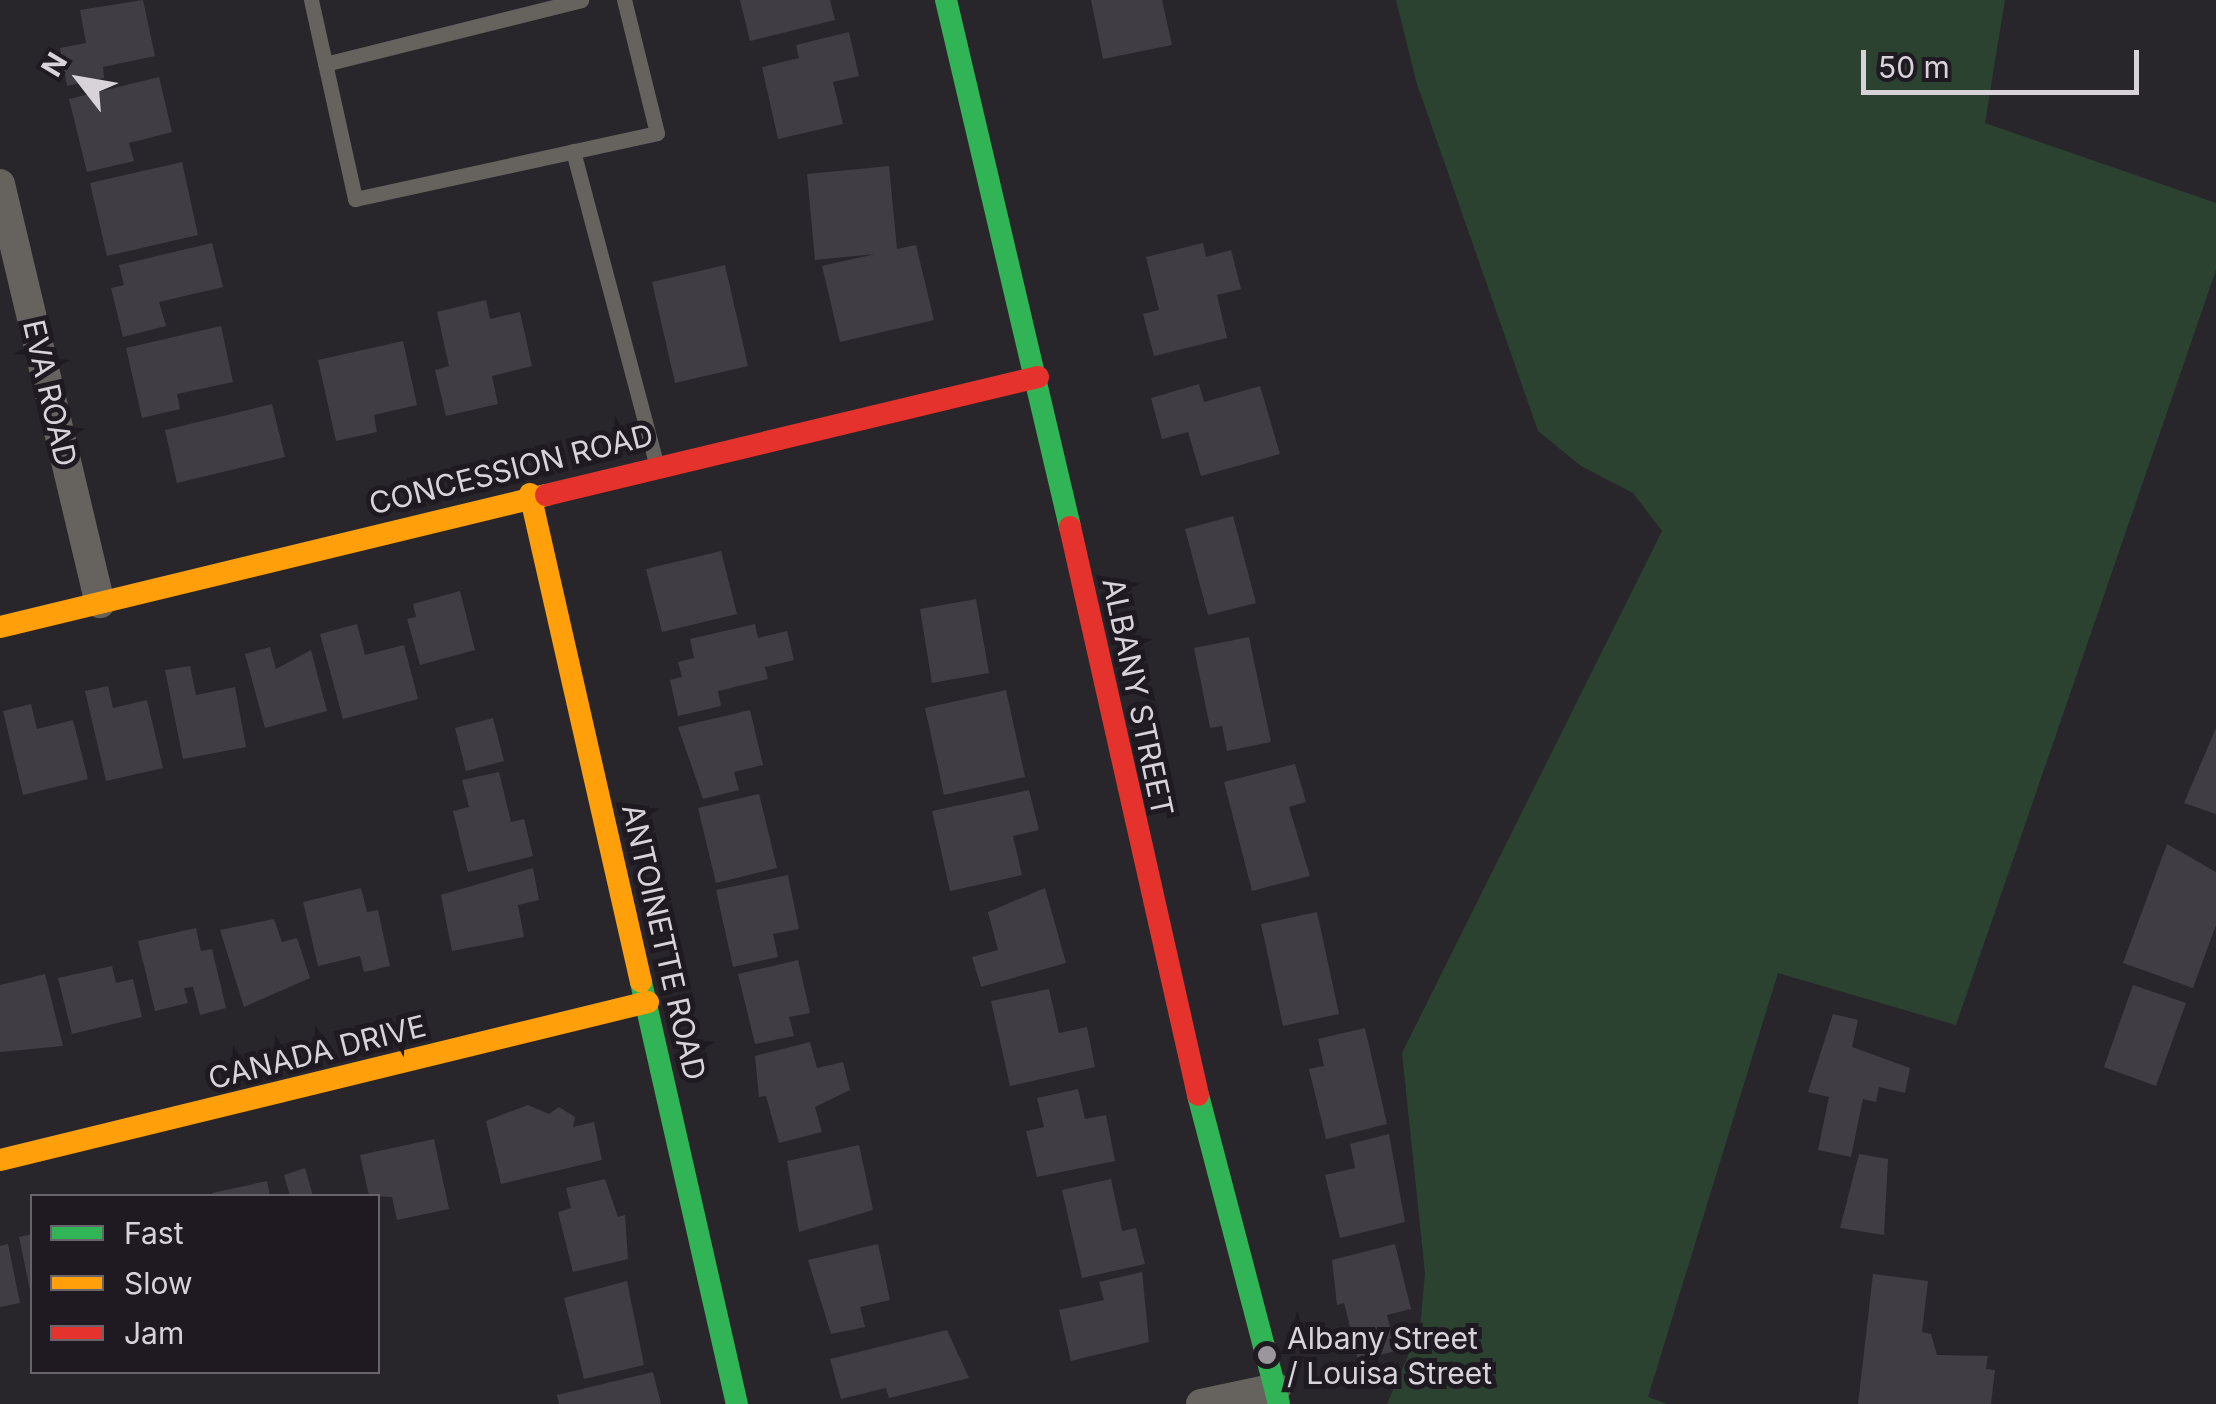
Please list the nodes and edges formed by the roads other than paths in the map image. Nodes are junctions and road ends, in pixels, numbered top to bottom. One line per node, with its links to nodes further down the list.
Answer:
1 (311, 0): 5 (lane)
2 (581, 0): 5 (lane)
3 (624, 0): 6 (lane)
4 (946, 0): 8 (street, ALBANY STREET)
5 (326, 64): 6 (lane)
6 (574, 151): 9 (lane)
7 (0, 184): 11 (street, EVA ROAD)
8 (1038, 377): 9 (street, CONCESSION ROAD); 15 (street, ALBANY STREET)
9 (656, 463): 10 (street, CONCESSION ROAD)
10 (530, 494): 11 (street, CONCESSION ROAD); 13 (street, ANTOINETTE ROAD)
11 (100, 602): 12 (street, CONCESSION ROAD)
12 (0, 627)
13 (648, 1002): 14 (street, CANADA DRIVE); 16 (street, ANTOINETTE ROAD)
14 (0, 1160)
15 (1277, 1396): 17 (street)
16 (737, 1404)
17 (1201, 1404)

